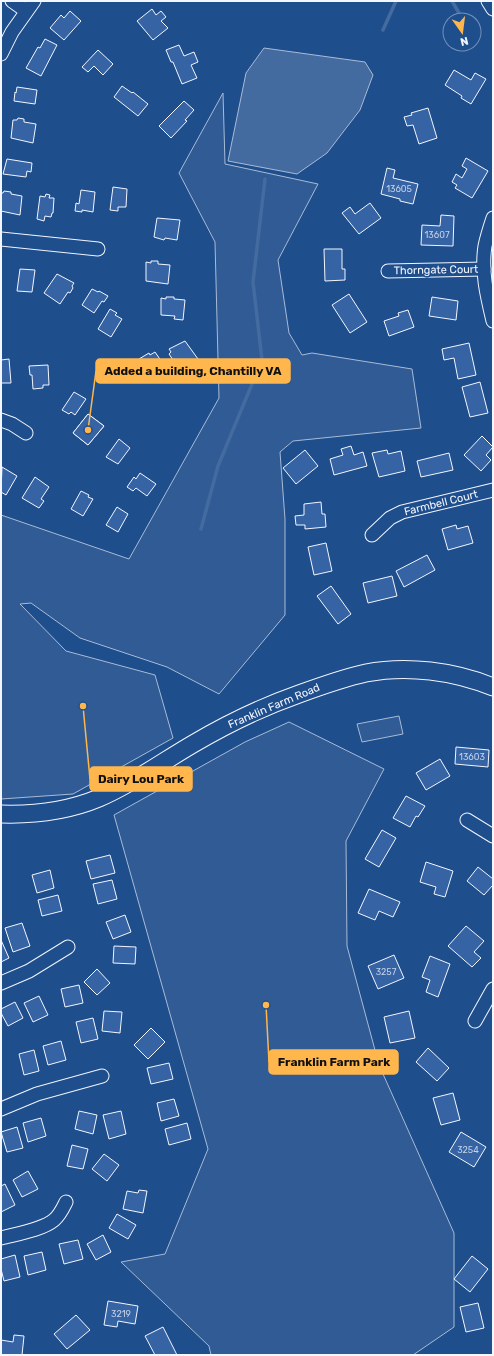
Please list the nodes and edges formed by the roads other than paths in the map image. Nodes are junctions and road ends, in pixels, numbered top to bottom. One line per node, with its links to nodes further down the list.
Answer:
1 (12, 1): 3 (street)
2 (488, 1): 4 (street)
3 (30, 6): 5 (street)
4 (493, 9)
5 (1, 54)
6 (493, 218): 9 (street)
7 (1, 238): 8 (street)
8 (98, 249)
9 (484, 269): 10 (street, Thorngate Court); 11 (street)
10 (388, 271)
11 (493, 321)
12 (1, 420): 13 (street)
13 (26, 433)
14 (493, 490): 15 (street, Farmbell Court)
15 (372, 535)
16 (493, 687): 17 (main road, Franklin Farm Road)
17 (1, 814)
18 (467, 820): 19 (street)
19 (493, 836)
20 (68, 947): 21 (street)
21 (1, 983)
22 (493, 989): 23 (street)
23 (475, 1021)
24 (102, 1076): 25 (street)
25 (1, 1109)
26 (66, 1202): 27 (street)
27 (1, 1238)

